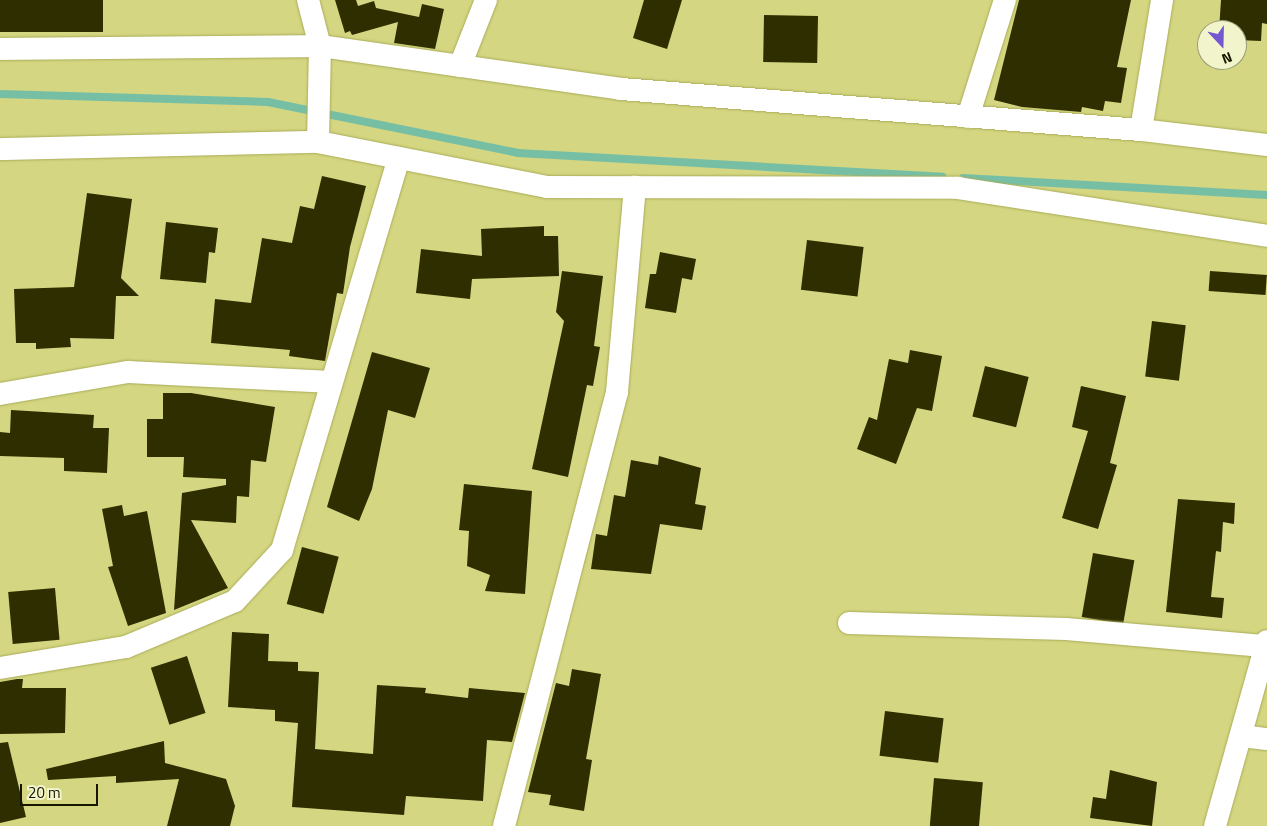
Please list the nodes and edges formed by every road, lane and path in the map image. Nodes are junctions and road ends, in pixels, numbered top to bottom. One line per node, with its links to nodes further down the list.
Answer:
1 (308, 0): 6 (street)
2 (486, 0): 7 (street)
3 (1005, 0): 8 (street)
4 (1162, 0): 9 (street)
5 (0, 50): 6 (street)
6 (320, 56): 7 (street); 10 (street)
7 (460, 66): 8 (street)
8 (968, 116): 9 (street)
9 (1141, 130): 11 (street)
10 (318, 136): 12 (street); 13 (street)
11 (1267, 145)
12 (0, 149)
13 (399, 158): 14 (street); 16 (street)
14 (635, 187): 15 (street); 23 (street)
15 (1267, 236)
16 (332, 382): 17 (street); 20 (street)
17 (0, 394)
18 (849, 623): 19 (street)
19 (1266, 644): 21 (street)
20 (0, 668)
21 (1242, 736): 22 (street); 24 (street)
22 (1267, 739)
23 (504, 826)
24 (1215, 826)

